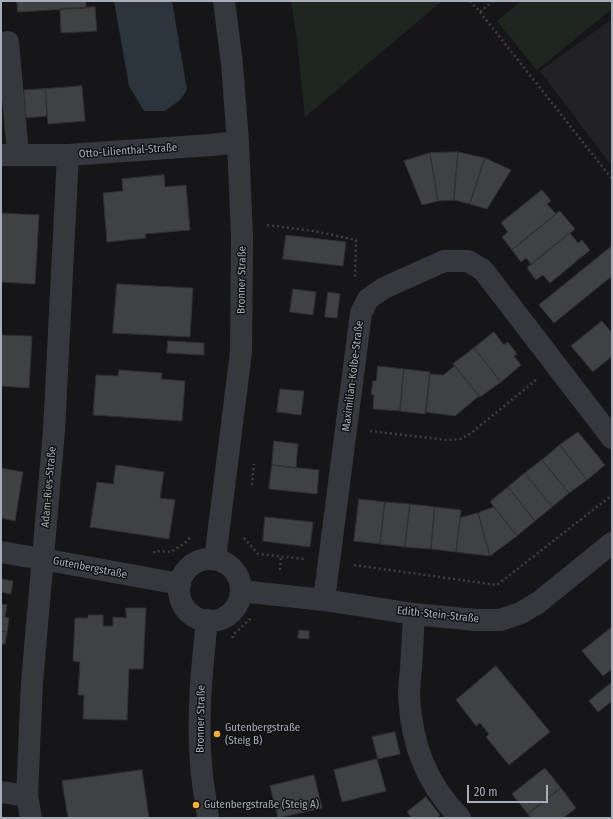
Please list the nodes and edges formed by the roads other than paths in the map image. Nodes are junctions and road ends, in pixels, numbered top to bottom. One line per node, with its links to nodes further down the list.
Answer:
1 (224, 1): 3 (street, Bronner Straße)
2 (8, 42): 4 (street, Otto-Lilienthal-Straße)
3 (238, 142): 5 (street, Otto-Lilienthal-Straße); 10 (street, Bronner Straße)
4 (9, 155): 5 (street, Otto-Lilienthal-Straße)
5 (68, 155): 9 (street, Adam-Ries-Straße)
6 (612, 438): 13 (street, Maximilian-Kolbe-Straße)
7 (612, 543): 14 (street, Edith-Stein-Straße)
8 (1, 552): 9 (street, Gutenbergstraße)
9 (42, 559): 11 (street, Gutenbergstraße); 17 (street, Adam-Ries-Straße)
10 (215, 559): 11 (street); 12 (street)
11 (180, 584): 15 (street)
12 (241, 591): 13 (street, Edith-Stein-Straße); 15 (street)
13 (324, 600): 14 (street, Edith-Stein-Straße)
14 (414, 614): 20 (street)
15 (207, 620): 19 (street, Bronner Straße)
16 (1, 792): 17 (street)
17 (27, 796): 18 (street, Adam-Ries-Straße)
18 (31, 818)
19 (208, 818)
20 (460, 818)

